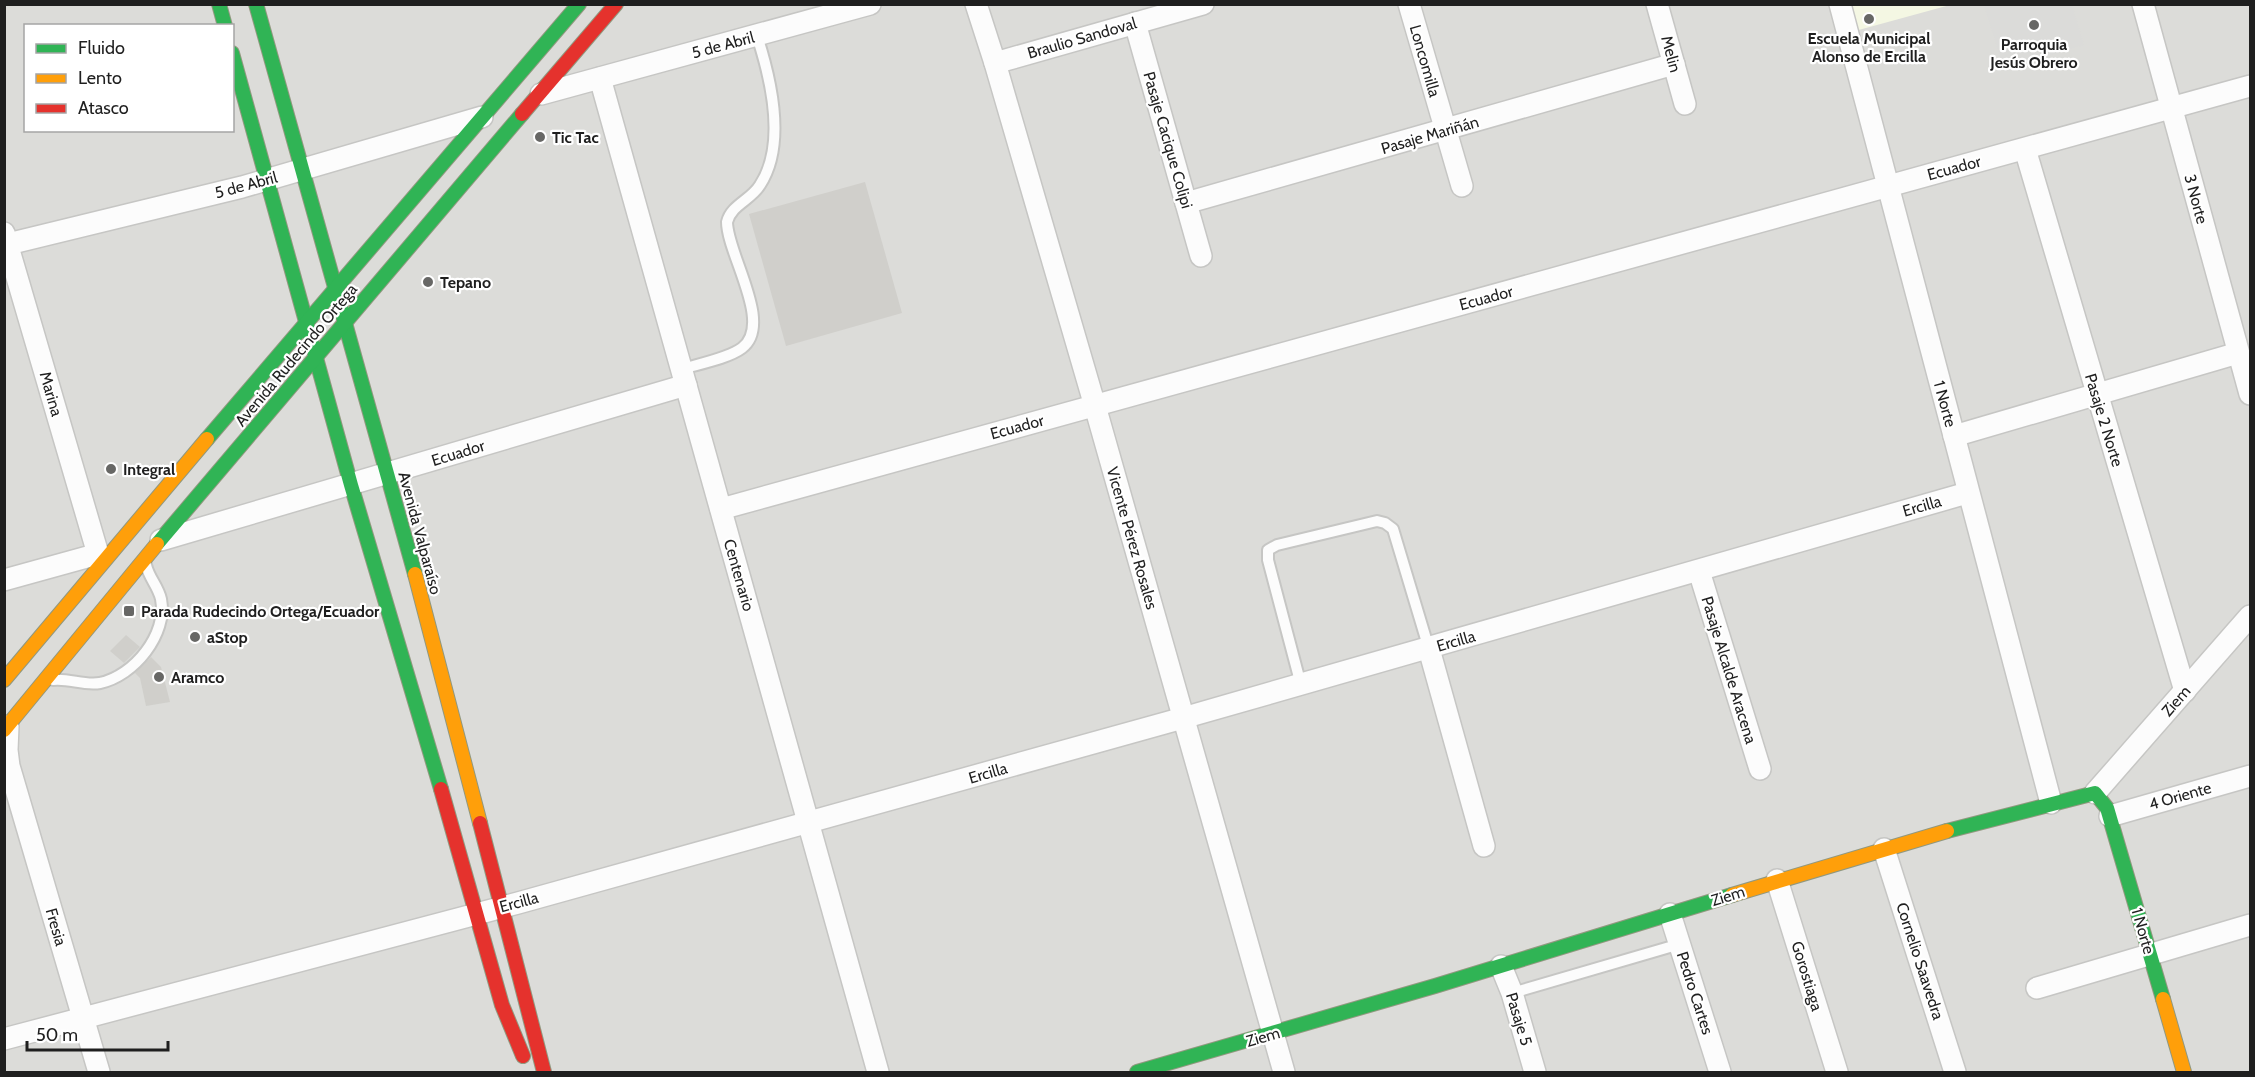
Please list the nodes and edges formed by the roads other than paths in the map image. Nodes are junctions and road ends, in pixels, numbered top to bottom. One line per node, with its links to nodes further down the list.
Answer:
1 (219, 4): 13 (main road)
2 (256, 4): 26 (main road, Avenida Valparaíso)
3 (579, 4): 23 (main road, Avenida Rudecindo Ortega)
4 (616, 4): 20 (main road, Avenida Rudecindo Ortega)
5 (870, 4): 14 (street, 5 de Abril)
6 (976, 4): 16 (street, Vicente Pérez Rosales)
7 (1203, 4): 12 (street, Braulio Sandoval)
8 (1409, 4): 24 (street, Loncomilla)
9 (1657, 4): 17 (street, Melin)
10 (1840, 4): 29 (street, 1 Norte)
11 (2143, 4): 22 (street, 3 Norte)
12 (1135, 23): 16 (street, Braulio Sandoval); 30 (street, Pasaje Cacique Colipi)
13 (224, 24)
14 (757, 36): 18 (street, 5 de Abril); 38 (lane)
15 (234, 60): 27 (main road)
16 (995, 63): 41 (street, Vicente Pérez Rosales)
17 (1674, 64): 21 (street, Melin); 24 (street, Pasaje Mariñán)
18 (600, 78): 20 (street, 5 de Abril); 38 (street, Centenario)
19 (2250, 86): 22 (street, Ecuador)
20 (540, 94): 34 (main road, Avenida Rudecindo Ortega)
21 (1685, 104)
22 (2171, 107): 25 (street, Ecuador); 36 (street, 3 Norte)
23 (485, 116): 26 (street, 5 de Abril); 33 (main road, Avenida Rudecindo Ortega)
24 (1445, 130): 28 (street, Loncomilla); 30 (street, Pasaje Mariñán)
25 (2025, 149): 29 (street, Ecuador); 40 (street, Pasaje 2 Norte)
26 (303, 169): 27 (street, 5 de Abril); 33 (main road, Avenida Valparaíso)
27 (266, 179): 31 (street, 5 de Abril); 35 (main road)
28 (1462, 186)
29 (1888, 187): 41 (street, Ecuador); 42 (street, 1 Norte)
30 (1186, 203): 32 (street, Pasaje Cacique Colipi)
31 (6, 241): 48 (street, Marina)
32 (1201, 256)
33 (338, 288): 34 (main road, Avenida Valparaíso); 35 (main road, Avenida Rudecindo Ortega)
34 (345, 321): 37 (main road, Avenida Rudecindo Ortega); 43 (main road, Avenida Valparaíso)
35 (308, 323): 37 (main road); 48 (main road, Avenida Rudecindo Ortega)
36 (2238, 353): 39 (street, 3 Norte); 40 (street)
37 (317, 356): 44 (main road); 47 (main road, Avenida Rudecindo Ortega)
38 (684, 377): 43 (street, Ecuador); 46 (street, Centenario)
39 (2250, 394)
40 (2096, 395): 42 (street); 57 (street, Pasaje 2 Norte)
41 (1095, 406): 46 (street, Ecuador); 58 (street, Vicente Pérez Rosales)
42 (1954, 436): 45 (street, 1 Norte)
43 (387, 474): 44 (street, Ecuador); 70 (main road, Avenida Valparaíso)
44 (351, 485): 47 (street, Ecuador); 71 (main road)
45 (1967, 493): 50 (street, Ercilla); 64 (street, 1 Norte)
46 (721, 509): 66 (street, Centenario)
47 (160, 540): 49 (main road, Avenida Rudecindo Ortega)
48 (97, 559): 51 (street); 54 (main road, Avenida Rudecindo Ortega)
49 (146, 559): 55 (main road, Avenida Rudecindo Ortega); 55 (lane)
50 (1699, 571): 53 (street, Ercilla); 60 (street, Pasaje Alcalde Aracena)
51 (4, 580)
52 (2250, 616): 57 (street, Ziem)
53 (1429, 649): 56 (street, Ercilla); 56 (lane); 67 (street)
54 (4, 680)
55 (42, 684): 59 (main road, Avenida Rudecindo Ortega)
56 (1301, 685): 58 (street, Ercilla)
57 (2185, 691): 63 (street, Ziem)
58 (1183, 718): 66 (street, Ercilla); 81 (street, Vicente Pérez Rosales)
59 (6, 728): 62 (street, Fresia)
60 (1760, 769)
61 (2250, 776): 65 (street, 4 Oriente)
62 (9, 779): 80 (street, Fresia)
63 (2095, 793): 64 (main road, Ziem); 65 (main road, 1 Norte)
64 (2051, 803): 68 (main road, Ziem)
65 (2110, 816): 75 (main road, 1 Norte)
66 (808, 822): 70 (street, Ercilla); 87 (street, Centenario)
67 (1484, 846)
68 (1884, 849): 69 (main road, Ziem); 93 (street, Cornelio Saavedra)
69 (1777, 880): 72 (main road, Ziem); 92 (street, Gorostiaga)
70 (500, 908): 71 (street, Ercilla); 86 (main road, Avenida Valparaíso)
71 (476, 913): 79 (main road); 80 (street, Ercilla)
72 (1670, 914): 74 (street, Pedro Cartes); 76 (main road, Ziem)
73 (2250, 925): 75 (street)
74 (1680, 944): 78 (lane); 91 (street, Pedro Cartes)
75 (2150, 955): 77 (street); 94 (main road, 1 Norte)
76 (1501, 966): 78 (street, Pasaje 5); 81 (main road, Ziem)
77 (2037, 988)
78 (1512, 993): 90 (street, Pasaje 5)
79 (502, 1005): 84 (main road); 85 (main road)
80 (83, 1018): 82 (street, Ercilla); 83 (street, Fresia)
81 (1273, 1034): 88 (main road, Ziem); 89 (street, Vicente Pérez Rosales)
82 (4, 1040)
83 (99, 1072)
84 (520, 1072)
85 (530, 1072)
86 (544, 1072)
87 (878, 1072)
88 (1137, 1072)
89 (1284, 1072)
90 (1535, 1072)
91 (1720, 1072)
92 (1837, 1072)
93 (1955, 1072)
94 (2184, 1072)

